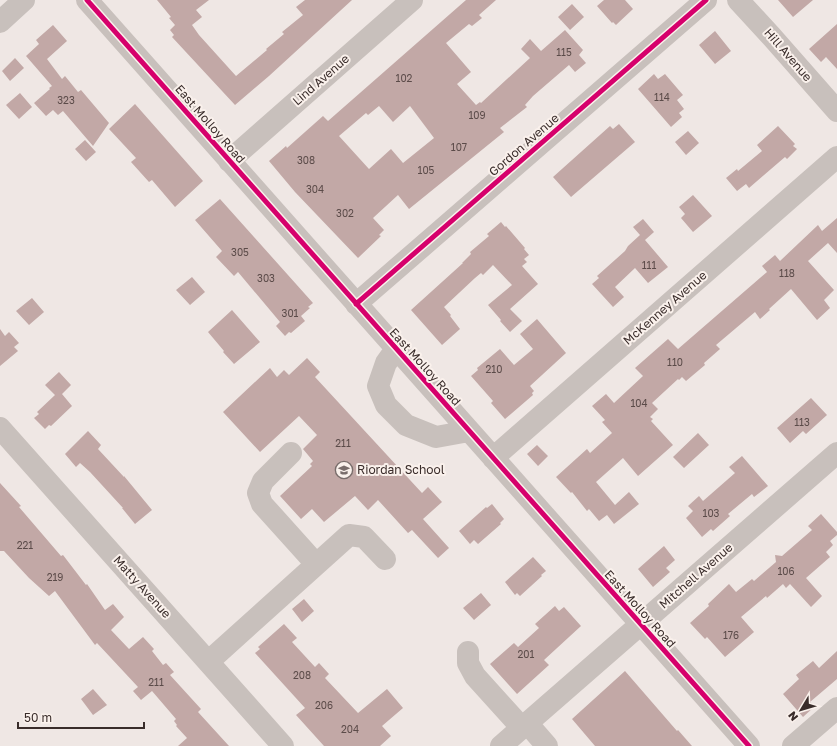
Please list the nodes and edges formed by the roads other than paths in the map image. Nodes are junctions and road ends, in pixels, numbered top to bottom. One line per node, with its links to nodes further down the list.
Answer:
1 (24, 0): 6 (street)
2 (87, 0): 9 (street, East Molloy Road)
3 (412, 0): 9 (street, Lind Avenue)
4 (706, 0): 10 (street, Gordon Avenue)
5 (738, 0): 7 (street, Hill Avenue)
6 (0, 22)
7 (837, 111)
8 (837, 157): 16 (street, McKenney Avenue)
9 (229, 161): 10 (street, East Molloy Road)
10 (356, 304): 11 (street, East Molloy Road)
11 (396, 349): 13 (street, East Molloy Road); 13 (street)
12 (0, 428): 21 (street, Matty Avenue)
13 (469, 431): 16 (street, East Molloy Road)
14 (291, 453): 18 (street)
15 (837, 453): 19 (street, Mitchell Avenue)
16 (493, 458): 19 (street, East Molloy Road)
17 (385, 559): 18 (street)
18 (316, 564): 21 (street)
19 (641, 625): 23 (street, Mitchell Avenue); 27 (street, East Molloy Road)
20 (468, 652): 23 (street)
21 (208, 662): 24 (street, Matty Avenue)
22 (837, 708): 28 (street)
23 (524, 726): 25 (street, Mitchell Avenue); 26 (street)
24 (283, 746)
25 (501, 746)
26 (547, 746)
27 (749, 746)
28 (793, 746)

